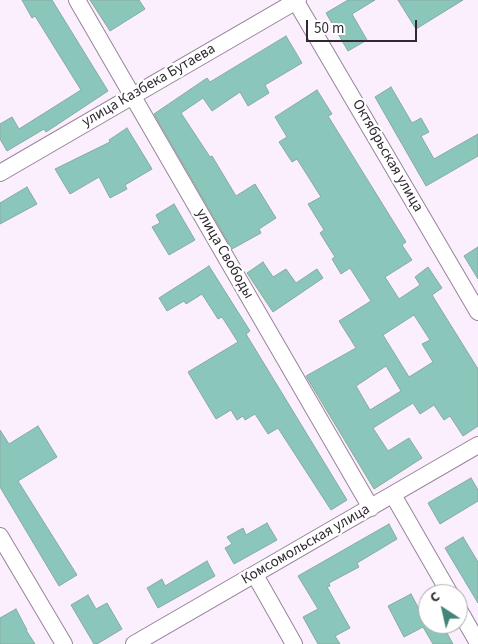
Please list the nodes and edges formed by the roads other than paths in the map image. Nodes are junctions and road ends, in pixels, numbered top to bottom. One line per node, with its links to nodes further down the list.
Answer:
1 (77, 0): 3 (street, улица Свободы)
2 (296, 0): 3 (street, улица Казбека Бутаева); 5 (street, Октябрьская улица)
3 (133, 95): 4 (street, улица Казбека Бутаева); 8 (street, улица Свободы)
4 (0, 174)
5 (478, 312)
6 (478, 445): 7 (street, Комсомольская улица)
7 (393, 495): 8 (street, Комсомольская улица); 11 (street)
8 (371, 508): 10 (street, Комсомольская улица)
9 (0, 536): 14 (street)
10 (255, 575): 15 (street, Комсомольская улица); 16 (street)
11 (444, 584)
12 (468, 626): 13 (street)
13 (478, 643)
14 (64, 644)
15 (134, 644)
16 (294, 644)

